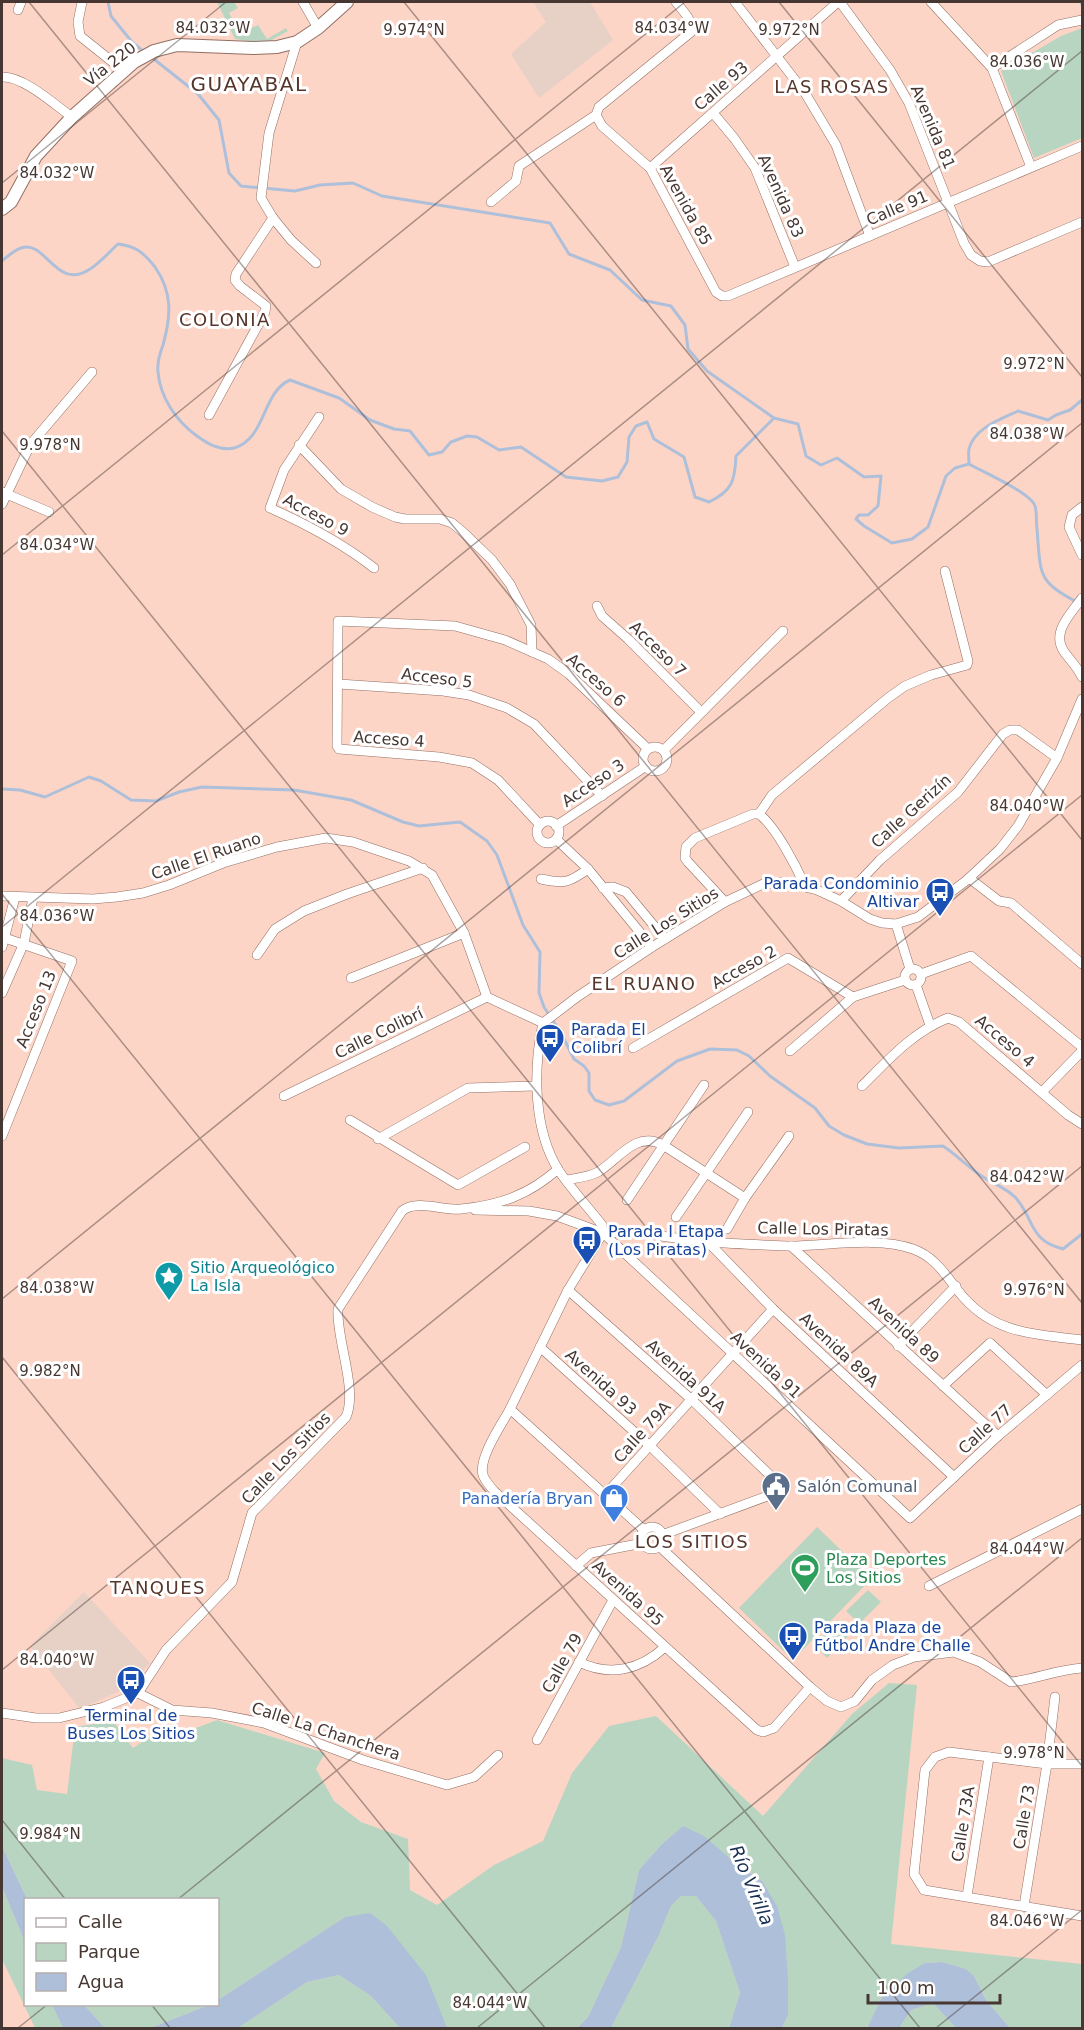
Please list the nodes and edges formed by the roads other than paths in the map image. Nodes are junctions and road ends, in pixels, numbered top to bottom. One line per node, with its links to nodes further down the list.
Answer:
1 (82, 2): 13 (street)
2 (303, 2): 9 (street)
3 (347, 2): 9 (main road, Vía 220)
4 (676, 2): 15 (street)
5 (735, 2): 11 (street)
6 (839, 2): 11 (street, Calle 93); 22 (street, Avenida 81)
7 (931, 2): 12 (street)
8 (1083, 20): 12 (street)
9 (318, 28): 10 (main road, Vía 220)
10 (297, 42): 13 (main road, Vía 220); 24 (street)
11 (777, 57): 16 (street, Calle 93); 26 (street)
12 (992, 68): 19 (street)
13 (124, 71): 17 (main road, Vía 220)
14 (2, 77): 17 (street)
15 (598, 111): 20 (street, Avenida 85); 21 (street)
16 (712, 113): 20 (street, Calle 93); 28 (street, Avenida 83)
17 (72, 117): 23 (main road, Vía 220)
18 (1083, 146): 19 (street, Calle 91)
19 (1030, 167): 22 (street, Calle 91)
20 (650, 168): 29 (street, Avenida 85)
21 (490, 202)
22 (948, 203): 25 (street, Avenida 81); 26 (street, Calle 91)
23 (2, 209)
24 (273, 218): 27 (street); 31 (street)
25 (1083, 222)
26 (870, 236): 28 (street, Calle 91)
27 (316, 263)
28 (795, 267): 29 (street, Calle 91)
29 (722, 296)
30 (92, 372): 34 (street)
31 (209, 415)
32 (319, 417): 33 (street, Acceso 9)
33 (299, 445): 39 (street, Acceso 9); 45 (street)
34 (4, 493): 35 (street); 37 (street)
35 (2, 504)
36 (1083, 507): 38 (street)
37 (49, 512)
38 (1083, 555)
39 (374, 568)
40 (945, 571): 55 (street)
41 (1083, 598): 46 (street)
42 (597, 606): 49 (street, Acceso 7)
43 (338, 621): 45 (street, Acceso 6); 47 (street, Acceso 4)
44 (783, 631): 49 (street)
45 (532, 652): 50 (street, Acceso 6)
46 (1083, 677)
47 (339, 684): 54 (street, Acceso 5); 56 (street, Acceso 4)
48 (1083, 699): 52 (street)
49 (701, 712): 51 (street)
50 (648, 749): 51 (street); 53 (street)
51 (664, 750): 53 (street)
52 (1057, 758): 61 (street); 68 (street, Calle Gerizín)
53 (646, 766): 54 (street, Acceso 3)
54 (602, 796): 57 (street, Acceso 3)
55 (759, 814): 63 (street); 69 (street)
56 (540, 825): 57 (street); 58 (street)
57 (556, 826): 58 (street)
58 (556, 839): 60 (street)
59 (423, 868): 67 (street, Calle El Ruano); 71 (street, Calle El Ruano); 76 (street)
60 (588, 869): 62 (street); 64 (street)
61 (969, 878): 70 (street); 77 (street)
62 (541, 879)
63 (805, 886): 68 (street, Calle Los Sitios); 69 (street, Calle Los Sitios)
64 (603, 888): 72 (street); 75 (street)
65 (2, 896): 66 (street, Calle El Ruano)
66 (15, 897): 67 (street, Calle El Ruano); 73 (street)
67 (33, 898): 74 (street)
68 (841, 901): 70 (street, Calle Los Sitios)
69 (725, 903): 72 (street, Calle Los Sitios)
70 (896, 924): 78 (street)
71 (464, 933): 80 (street); 85 (street, Calle El Ruano)
72 (665, 939): 75 (street, Calle Los Sitios)
73 (3, 940): 74 (street)
74 (24, 943): 83 (street); 99 (street, Acceso 13)
75 (652, 947): 86 (street, Calle Los Sitios)
76 (257, 955)
77 (1083, 964)
78 (910, 969): 79 (street); 81 (street)
79 (921, 974): 82 (street); 89 (street)
80 (351, 978)
81 (905, 980): 82 (street); 84 (street)
82 (916, 985): 87 (street)
83 (2, 993)
84 (853, 996): 88 (street, Acceso 2); 90 (street)
85 (487, 998): 86 (street); 95 (street, Calle Colibrí)
86 (543, 1023): 92 (street)
87 (930, 1025): 93 (street); 94 (street, Acceso 4)
88 (633, 1048)
89 (1083, 1049): 94 (street)
90 (790, 1051)
91 (704, 1085): 102 (street)
92 (536, 1086): 101 (street); 104 (street)
93 (862, 1086)
94 (1042, 1092): 98 (street)
95 (284, 1096)
96 (748, 1112): 105 (street)
97 (350, 1120): 101 (street)
98 (1083, 1124)
99 (2, 1136)
100 (789, 1136): 107 (street)
101 (378, 1138): 103 (street)
102 (663, 1145): 105 (street); 106 (street); 108 (street)
103 (525, 1147)
104 (558, 1169): 106 (street); 109 (street, Calle Los Sitios)
105 (706, 1171): 107 (street); 110 (street)
106 (566, 1180): 112 (street)
107 (745, 1198): 111 (street)
108 (627, 1200)
109 (460, 1209): 112 (street); 145 (street, Calle Los Sitios)
110 (676, 1217)
111 (727, 1229)
112 (603, 1233): 113 (street, Calle Los Piratas); 116 (street); 121 (street, Avenida 91)
113 (708, 1242): 114 (street, Calle Los Piratas); 117 (street, Avenida 89A)
114 (791, 1246): 115 (street, Calle Los Piratas); 119 (street, Avenida 89)
115 (956, 1286): 118 (street, Calle Los Piratas); 119 (street)
116 (568, 1290): 120 (street); 125 (street, Avenida 91A)
117 (774, 1310): 121 (street, Calle 79A); 129 (street, Avenida 89A)
118 (1083, 1340)
119 (898, 1346): 123 (street, Avenida 89)
120 (540, 1347): 126 (street); 128 (street, Avenida 93)
121 (733, 1354): 125 (street, Calle 79A); 133 (street, Avenida 91)
122 (1083, 1365): 124 (street, Calle 77)
123 (943, 1386): 124 (street); 127 (street, Avenida 89)
124 (1047, 1395): 127 (street, Calle 77)
125 (692, 1400): 128 (street, Calle 79A); 132 (street, Avenida 91A)
126 (510, 1408): 130 (street); 138 (street, Avenida 95)
127 (998, 1436): 129 (street, Calle 77)
128 (650, 1446): 130 (street, Calle 79A); 132 (street, Avenida 93)
129 (954, 1477): 133 (street, Calle 77)
130 (605, 1495): 134 (street)
131 (1083, 1509): 139 (street)
132 (720, 1514): 135 (street)
133 (910, 1518)
134 (644, 1530): 135 (street); 136 (street)
135 (662, 1535): 137 (street)
136 (643, 1543): 137 (street); 138 (street)
137 (659, 1546): 144 (street)
138 (576, 1566): 140 (street, Avenida 95)
139 (929, 1586)
140 (613, 1600): 141 (street, Avenida 95); 142 (street, Calle 79)
141 (665, 1647): 142 (street); 144 (street, Avenida 95)
142 (579, 1662): 148 (street, Calle 79)
143 (1083, 1668): 144 (street)
144 (810, 1687)
145 (138, 1693): 147 (street); 149 (street, Calle La Chanchera)
146 (1055, 1697): 151 (street, Calle 73)
147 (2, 1713)
148 (537, 1740)
149 (498, 1755)
150 (989, 1757): 151 (street); 153 (street, Calle 73A); 153 (street)
151 (1047, 1764): 152 (street); 154 (street, Calle 73)
152 (1083, 1764)
153 (967, 1896): 154 (street)
154 (1024, 1906): 155 (street)
155 (1083, 1916)

